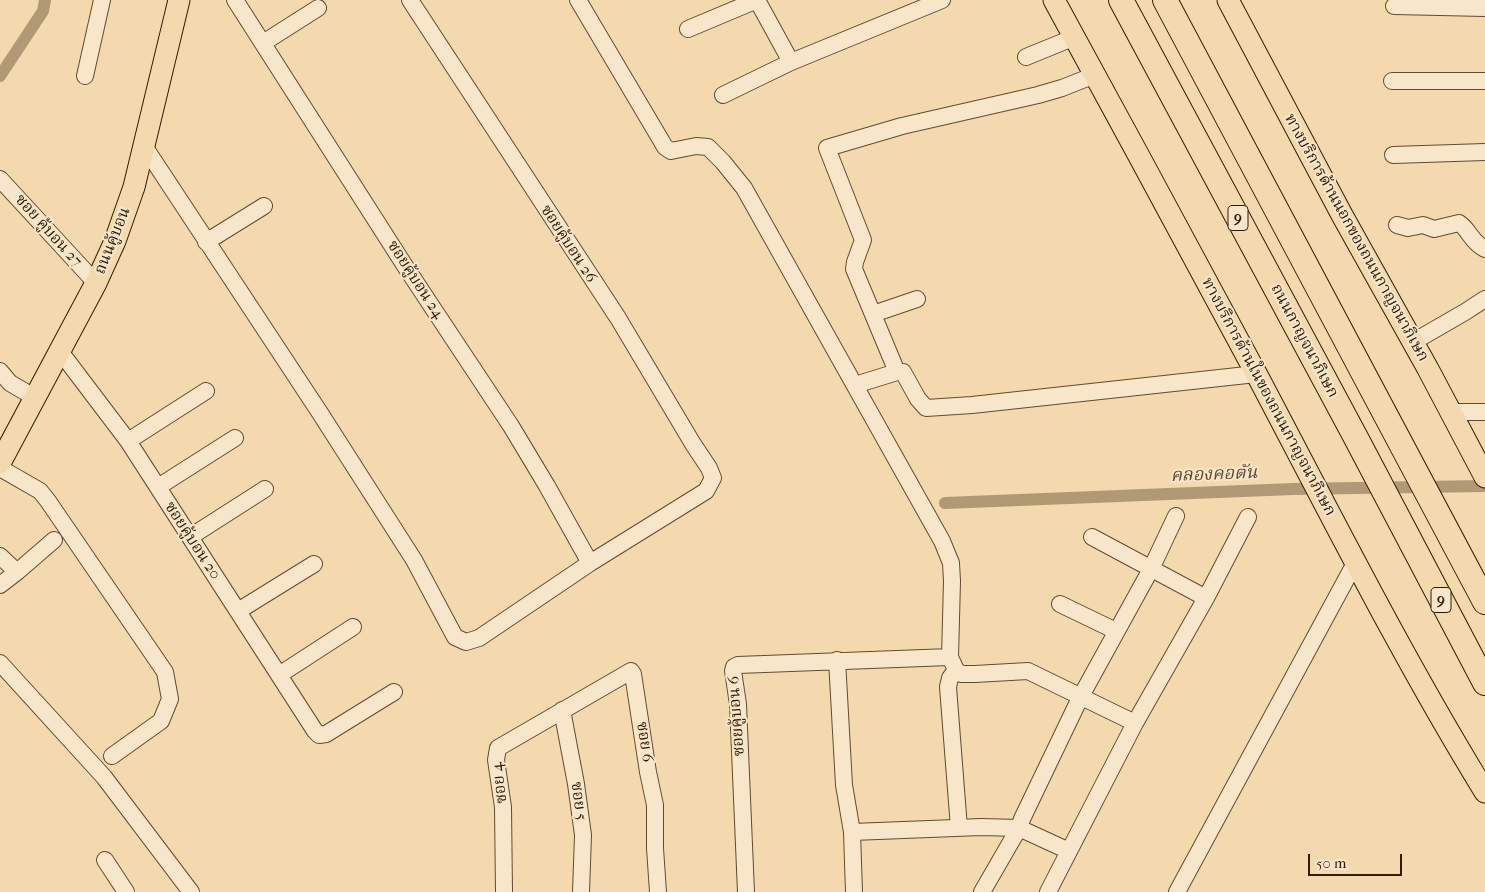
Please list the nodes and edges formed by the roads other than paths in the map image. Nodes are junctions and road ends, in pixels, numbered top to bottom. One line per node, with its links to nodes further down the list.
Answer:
1 (102, 0): 21 (street)
2 (179, 0): 25 (main road, ถนนคู้บอน)
3 (236, 0): 17 (street, ซอยคู้บอน 24)
4 (410, 0): 60 (street, ซอยคู้บอน 26)
5 (578, 0): 42 (street)
6 (757, 0): 15 (street); 19 (street)
7 (942, 0): 19 (street)
8 (1054, 0): 16 (main road, ทางบริการด้านในของถนนกาญจนาภิเษก)
9 (1121, 0): 76 (highway, ถนนกาญจนาภิเษก / 9)
10 (1165, 0): 67 (highway, 9)
11 (1228, 0): 37 (main road, ทางบริการด้านนอกของถนนกาญจนาภิเษก)
12 (1394, 6): 14 (street)
13 (318, 8): 17 (street)
14 (1485, 8)
15 (688, 29)
16 (1075, 37): 18 (street); 20 (main road, ทางบริการด้านในของถนนกาญจนาภิเษก)
17 (262, 43): 60 (street, ซอยคู้บอน 24)
18 (1026, 58)
19 (790, 62): 24 (street)
20 (1094, 75): 36 (street); 41 (main road, ทางบริการด้านในของถนนกาญจนาภิเษก)
21 (85, 76)
22 (1392, 81): 23 (street)
23 (1485, 81)
24 (723, 95)
25 (144, 146): 31 (street); 33 (main road, ถนนคู้บอน)
26 (1485, 152): 27 (street)
27 (1393, 155)
28 (0, 178): 33 (street, ซอย คู้บอน 27)
29 (264, 206): 31 (street)
30 (1397, 225): 32 (street)
31 (206, 242): 60 (street)
32 (1485, 249)
33 (96, 283): 38 (main road, ถนนคู้บอน)
34 (917, 299): 36 (street)
35 (1485, 299): 37 (street)
36 (873, 314): 40 (street)
37 (1413, 342): 45 (main road, ทางบริการด้านนอกของถนนกาญจนาภิเษก)
38 (59, 350): 44 (main road, ถนนคู้บอน); 48 (street, ซอยคู้บอน 20)
39 (0, 371): 44 (street)
40 (897, 372): 41 (street); 42 (street)
41 (1256, 374): 61 (main road, ทางบริการด้านในของถนนกาญจนาภิเษก)
42 (855, 385): 74 (street)
43 (206, 391): 48 (street)
44 (34, 397): 49 (main road, ถนนคู้บอน)
45 (1451, 412): 46 (street); 51 (main road, ทางบริการด้านนอกของถนนกาญจนาภิเษก)
46 (1485, 412)
47 (236, 438): 52 (street)
48 (128, 441): 52 (street, ซอยคู้บอน 20)
49 (0, 464)
50 (0, 468): 81 (street)
51 (1485, 476)
52 (158, 487): 57 (street, ซอยคู้บอน 20)
53 (265, 489): 57 (street)
54 (1176, 516): 63 (street)
55 (1248, 517): 66 (street)
56 (1092, 537): 63 (street)
57 (190, 538): 69 (street, ซอยคู้บอน 20)
58 (54, 540): 64 (street)
59 (0, 556): 64 (street)
60 (590, 563)
61 (1356, 563): 82 (main road, ทางบริการด้านในของถนนกาญจนาภิเษก); 97 (street)
62 (314, 564): 69 (street)
63 (1151, 569): 66 (street); 71 (street)
64 (16, 572): 65 (street)
65 (0, 585)
66 (1206, 598): 80 (street)
67 (1485, 602)
68 (1060, 604): 71 (street)
69 (238, 611): 75 (street, ซอยคู้บอน 20)
70 (353, 627): 75 (street)
71 (1116, 631): 78 (street)
72 (836, 660): 74 (street, ซอยคู้บอน 6); 85 (street); 93 (street, ซอยคู้บอน 6)
73 (0, 663): 89 (street)
74 (953, 664): 78 (street, ซอยคู้บอน 6); 83 (street)
75 (279, 675): 77 (street, ซอยคู้บอน 20)
76 (1485, 683)
77 (394, 692)
78 (1080, 698): 80 (street, ซอยคู้บอน 6); 84 (street)
79 (562, 710): 90 (street, ซอย 4); 91 (street, ซอย 5); 92 (street, ซอย 6)
80 (1135, 723): 86 (street)
81 (112, 756)
82 (1485, 792)
83 (959, 828): 84 (street); 85 (street)
84 (1019, 828): 86 (street); 95 (street)
85 (852, 832): 94 (street)
86 (1069, 851): 96 (street)
87 (105, 860): 88 (street)
88 (126, 892)
89 (191, 892)
90 (504, 892)
91 (580, 892)
92 (658, 892)
93 (746, 892)
94 (854, 892)
95 (982, 892)
96 (1048, 892)
97 (1177, 892)

